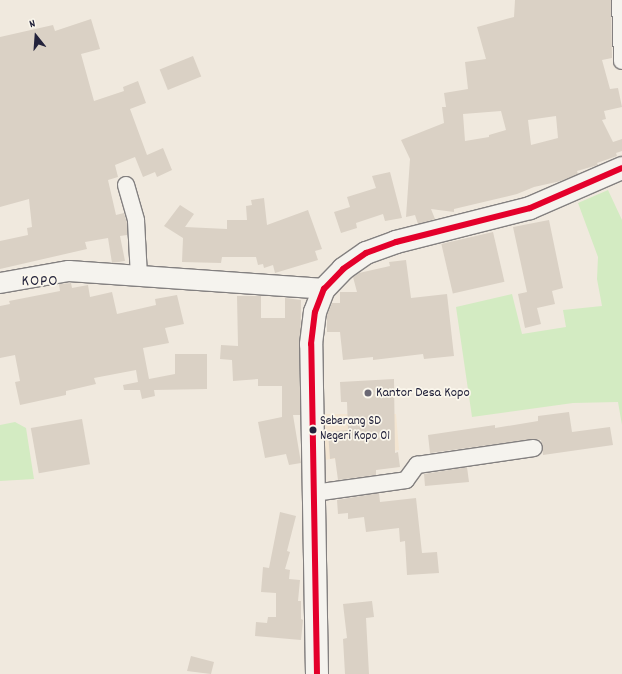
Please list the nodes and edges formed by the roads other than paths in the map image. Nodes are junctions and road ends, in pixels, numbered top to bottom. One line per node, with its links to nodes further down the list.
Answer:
1 (620, 0): 2 (street)
2 (622, 61)
3 (622, 168): 7 (highway)
4 (126, 184): 5 (street)
5 (139, 276): 6 (street); 7 (street)
6 (0, 283)
7 (324, 289): 9 (highway)
8 (534, 448): 9 (street)
9 (314, 492): 10 (highway)
10 (318, 674)

